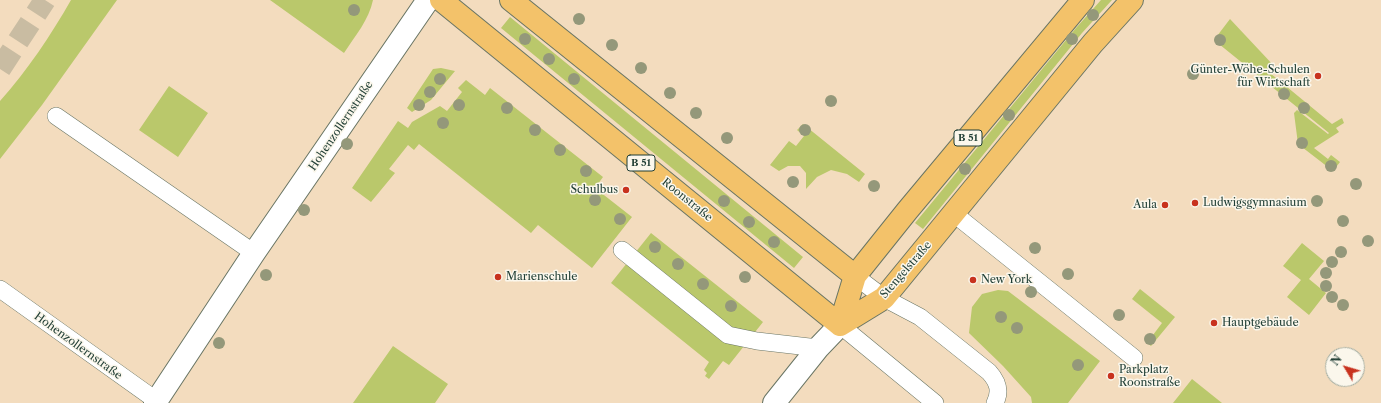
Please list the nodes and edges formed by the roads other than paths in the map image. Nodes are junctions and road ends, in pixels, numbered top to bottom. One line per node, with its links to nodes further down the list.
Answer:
1 (428, 0): 9 (street, Hohenzollernstraße)
2 (441, 0): 13 (main road, Roonstraße / B 51)
3 (511, 0): 10 (main road)
4 (1083, 0): 10 (main road, B 51)
5 (1132, 0): 7 (main road, Stengelstraße)
6 (56, 116): 9 (lane)
7 (953, 213): 12 (main road, Stengelstraße); 15 (lane)
8 (622, 250): 14 (lane)
9 (254, 253): 16 (street, Hohenzollernstraße)
10 (855, 276): 12 (lane); 13 (main road, B 51)
11 (0, 289): 16 (lane, Hohenzollernstraße)
12 (884, 298): 13 (main road, Stengelstraße); 19 (lane)
13 (840, 325): 14 (street); 18 (lane)
14 (818, 348): 17 (street)
15 (1134, 358)
16 (156, 402)
17 (774, 403)
18 (935, 403)
19 (995, 403)

